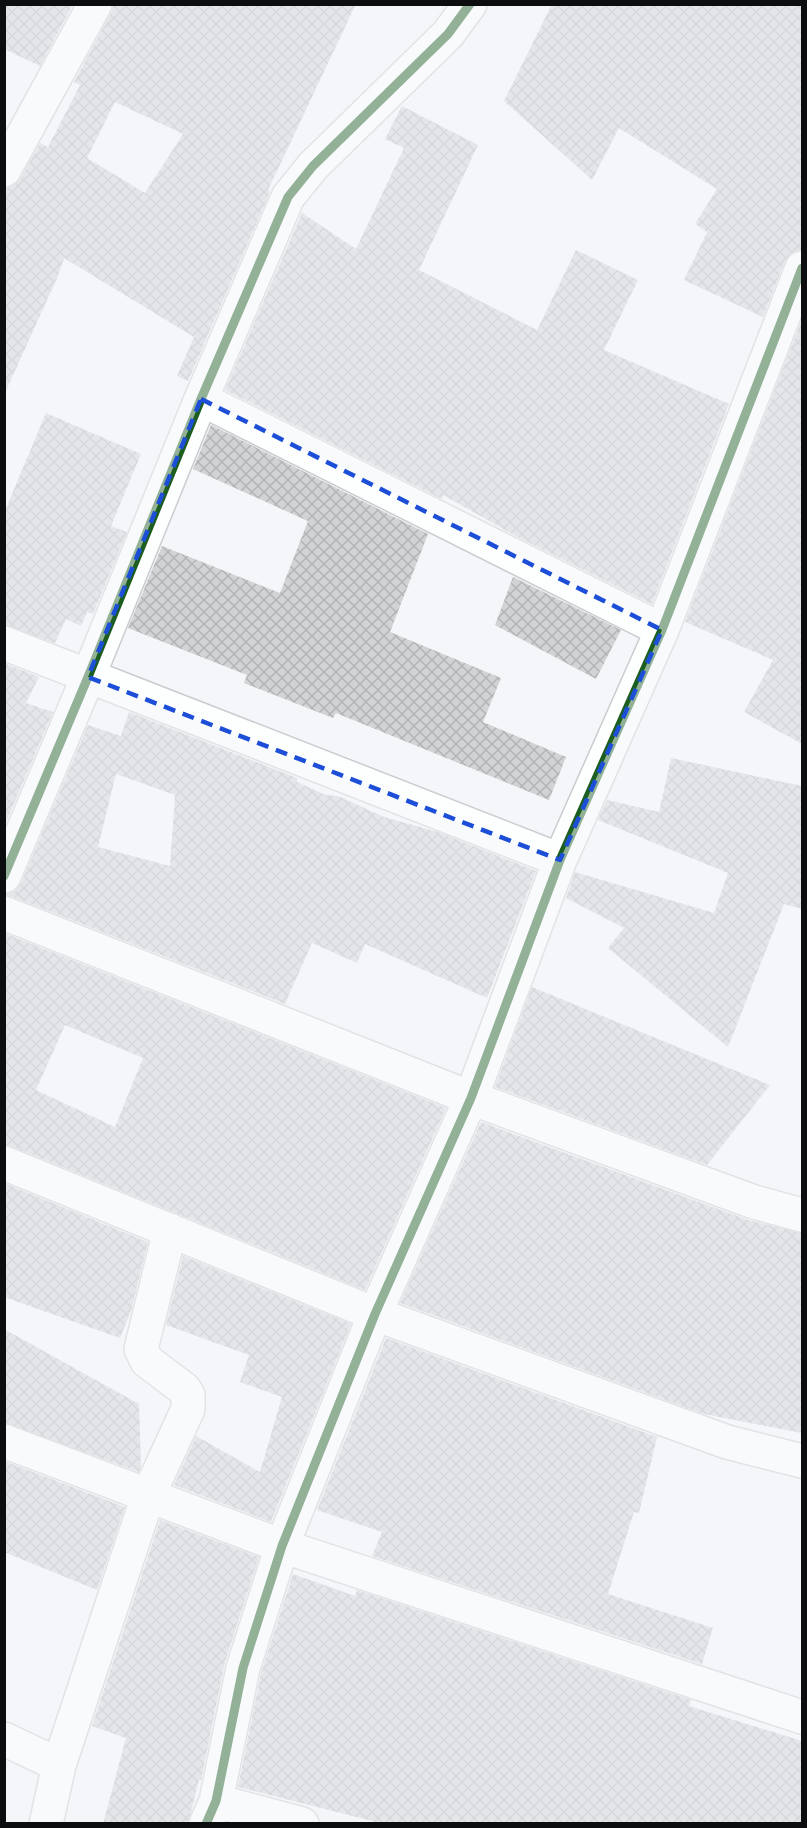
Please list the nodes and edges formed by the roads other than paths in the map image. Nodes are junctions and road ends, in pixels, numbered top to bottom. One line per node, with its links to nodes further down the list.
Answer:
1 (94, 4): 3 (street)
2 (470, 4): 5 (street)
3 (4, 170)
4 (802, 269): 6 (street)
5 (201, 399): 6 (street); 8 (street)
6 (662, 630): 9 (street)
7 (4, 643): 8 (street)
8 (88, 677): 9 (street); 10 (street)
9 (561, 860): 12 (street)
10 (4, 876)
11 (4, 913): 12 (street)
12 (471, 1098): 14 (street); 16 (street)
13 (4, 1163): 15 (street)
14 (802, 1215)
15 (170, 1230): 16 (street); 19 (street)
16 (375, 1314): 18 (street); 20 (street)
17 (4, 1441): 19 (street)
18 (802, 1461)
19 (148, 1496): 20 (street); 23 (street)
20 (282, 1546): 21 (street); 24 (street)
21 (802, 1717)
22 (4, 1739): 23 (street)
23 (59, 1765): 25 (street)
24 (211, 1812): 26 (street)
25 (46, 1824)
26 (302, 1824)

